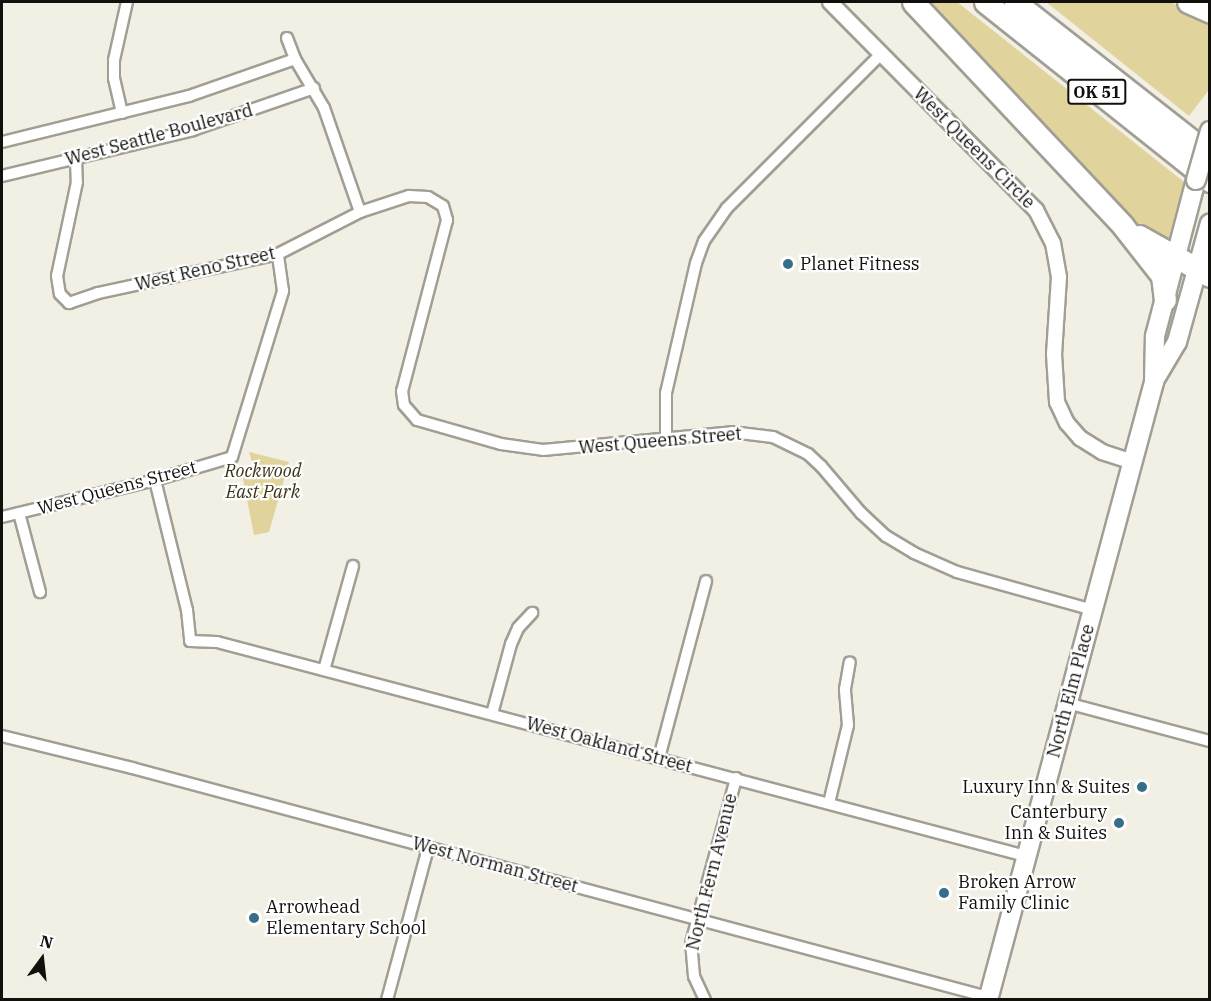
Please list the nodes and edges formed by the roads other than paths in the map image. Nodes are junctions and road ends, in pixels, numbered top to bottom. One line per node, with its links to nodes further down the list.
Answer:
1 (127, 2): 12 (street)
2 (830, 2): 9 (street, West Queens Circle)
3 (913, 2): 21 (highway)
4 (985, 2): 18 (highway, OK 51)
5 (1015, 2): 15 (highway, OK 51)
6 (1188, 2): 7 (highway)
7 (1209, 12)
8 (287, 38): 10 (street)
9 (881, 54): 28 (street); 29 (street, West Queens Circle)
10 (295, 59): 11 (street); 12 (street, West Seattle Boulevard)
11 (314, 88): 16 (street, West Seattle Boulevard); 19 (street)
12 (122, 113): 14 (street, West Seattle Boulevard)
13 (1209, 131): 22 (main road, North Elm Place, bridge)
14 (2, 142)
15 (1209, 155)
16 (76, 159): 17 (street, West Seattle Boulevard); 23 (street, West Reno Street)
17 (2, 176)
18 (1209, 182)
19 (360, 212): 23 (street, West Reno Street); 27 (street, West Reno Street)
20 (1209, 223): 24 (main road, North Elm Place)
21 (1123, 226): 22 (highway); 25 (highway)
22 (1177, 252): 24 (highway); 25 (main road, North Elm Place)
23 (278, 254): 30 (street, West Queens Street)
24 (1202, 268): 26 (main road, North Elm Place)
25 (1165, 300): 26 (main road, North Elm Place)
26 (1154, 382): 29 (main road, North Elm Place)
27 (402, 401): 28 (street, West Queens Street)
28 (666, 439): 36 (street, West Queens Street)
29 (1133, 462): 36 (main road, North Elm Place)
30 (155, 480): 31 (street, West Queens Street); 39 (street, West Oakland Street)
31 (19, 513): 32 (street, West Queens Street); 35 (street)
32 (2, 517)
33 (353, 566): 39 (street)
34 (706, 581): 44 (street)
35 (40, 592)
36 (1093, 610): 40 (main road, North Elm Place)
37 (532, 613): 41 (street)
38 (850, 662): 46 (street)
39 (324, 670): 41 (street, West Oakland Street)
40 (1067, 704): 43 (street); 48 (main road, North Elm Place)
41 (492, 714): 44 (street, West Oakland Street)
42 (2, 736): 47 (street, West Norman Street)
43 (1209, 741)
44 (659, 758): 45 (street, West Oakland Street)
45 (736, 778): 46 (street, West Oakland Street); 49 (street, North Fern Avenue)
46 (829, 803): 48 (street, West Oakland Street)
47 (428, 848): 49 (street, West Norman Street); 51 (street)
48 (1026, 856): 50 (main road, North Elm Place)
49 (698, 919): 50 (street, West Norman Street); 52 (street, North Fern Avenue)
50 (988, 998)
51 (387, 999)
52 (705, 999)

